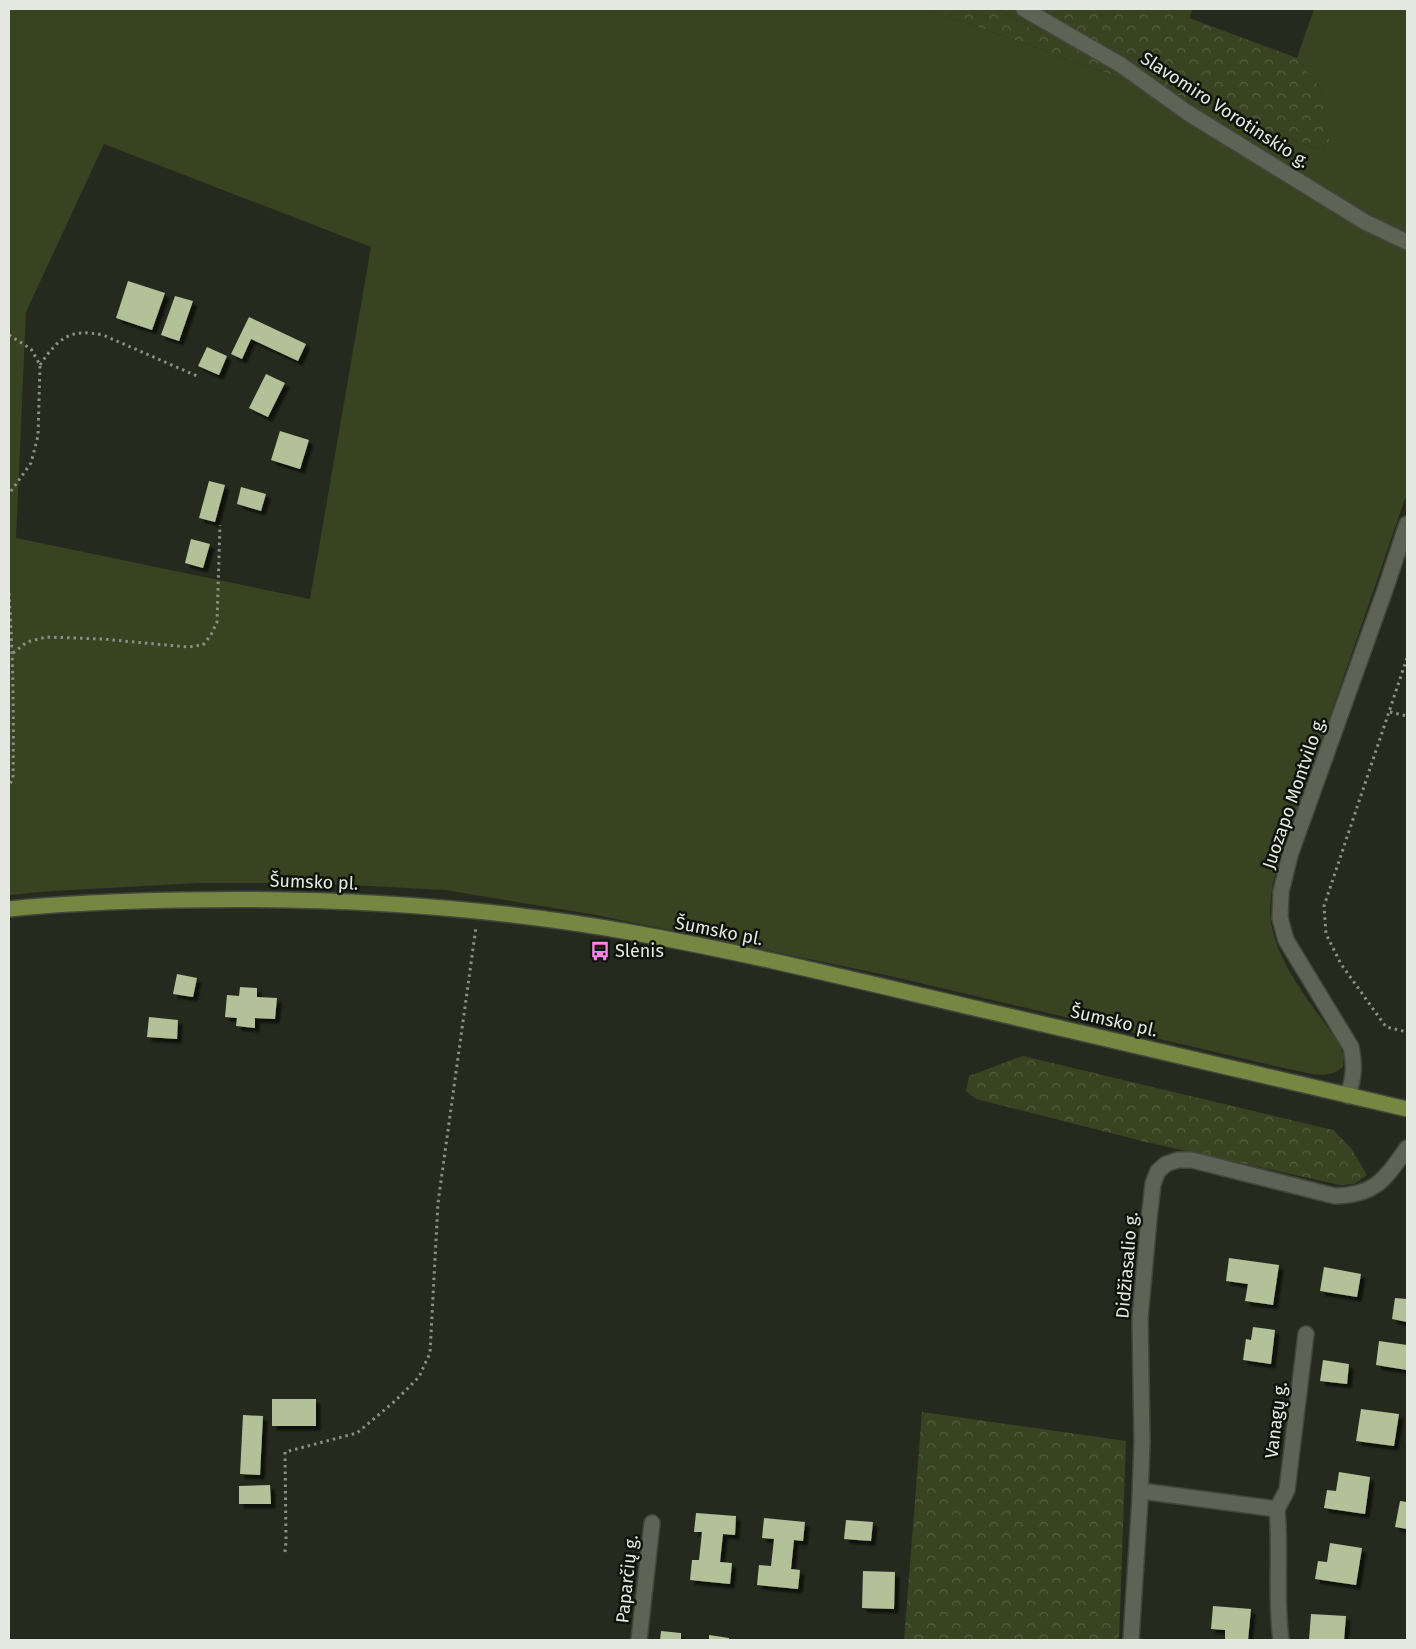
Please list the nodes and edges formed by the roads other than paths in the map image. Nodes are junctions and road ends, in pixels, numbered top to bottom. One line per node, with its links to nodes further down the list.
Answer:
1 (1024, 9): 2 (street, Slavomiro Vorotinskio g.)
2 (1407, 242)
3 (1407, 524): 5 (street, Juozapo Montvilo g.)
4 (9, 909): 5 (main road, Šumsko pl.)
5 (1348, 1096): 6 (main road, Šumsko pl.)
6 (1407, 1109)
7 (1407, 1148): 9 (street, Didžiasalio g.)
8 (1306, 1334): 10 (street, Vanagų g.)
9 (1140, 1491): 10 (street); 13 (street, Didžiasalio g.)
10 (1277, 1510): 14 (street, Vanagų g.)
11 (652, 1523): 12 (street, Paparčių g.)
12 (639, 1640)
13 (1131, 1640)
14 (1281, 1640)

